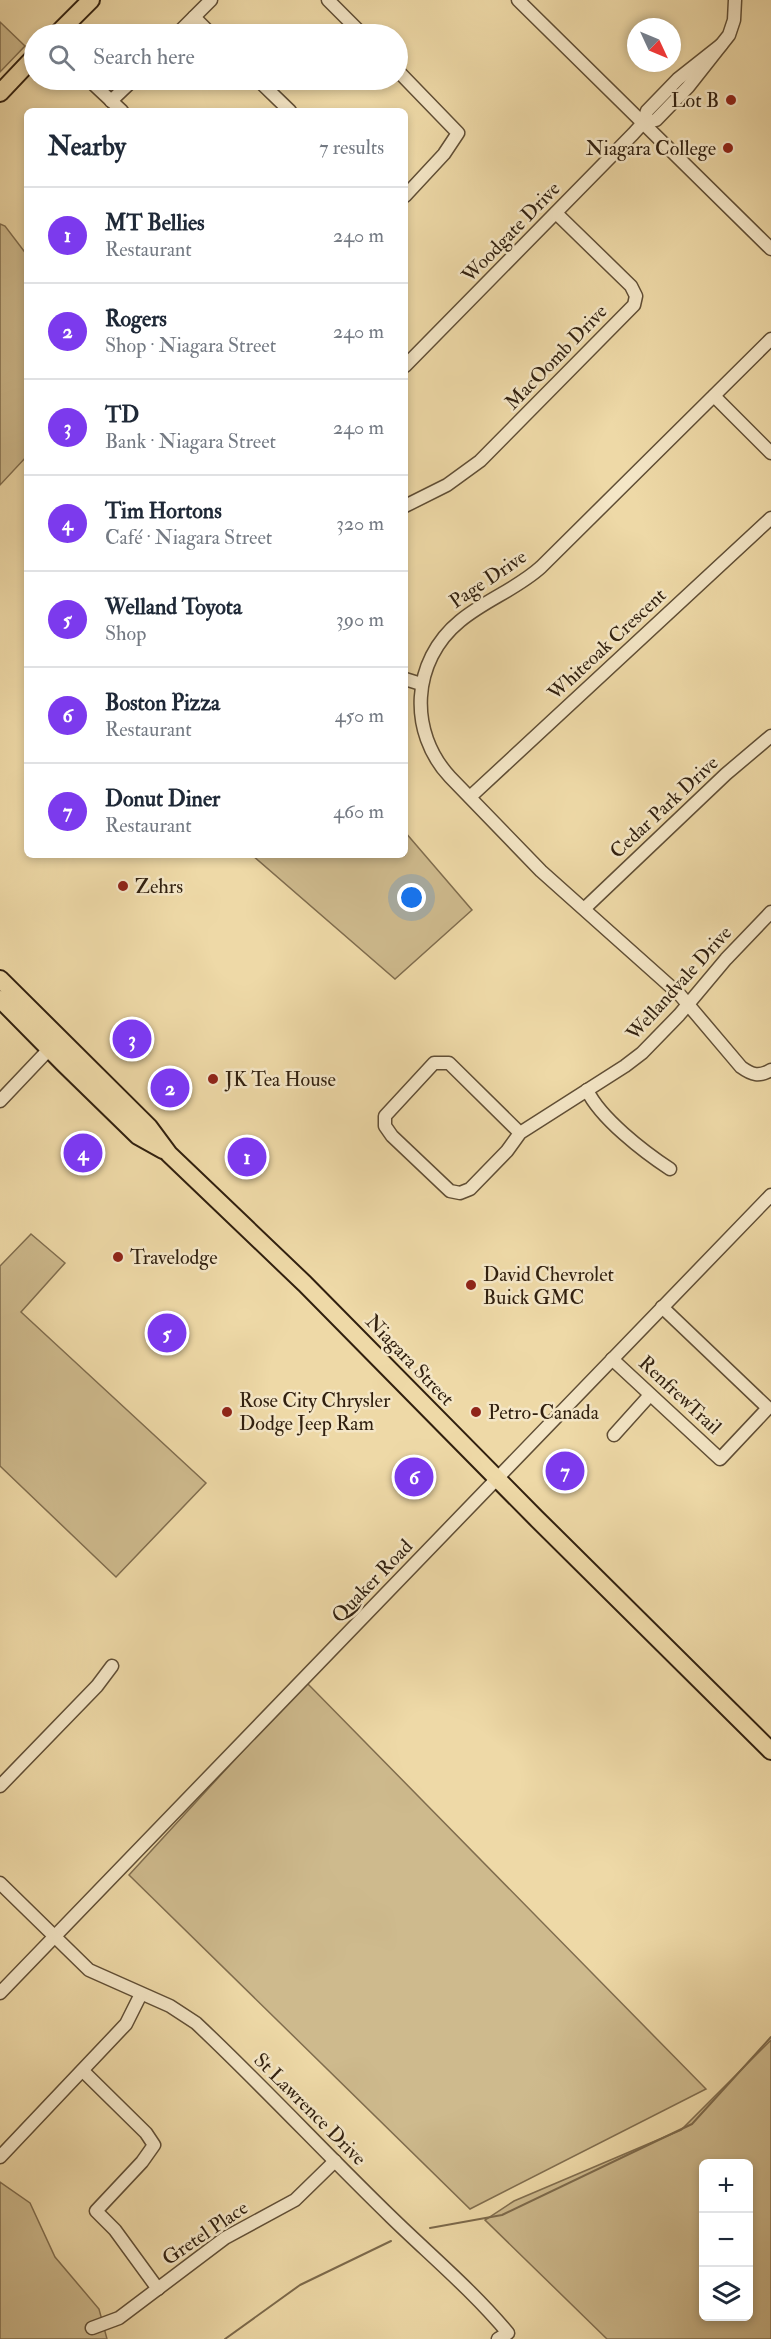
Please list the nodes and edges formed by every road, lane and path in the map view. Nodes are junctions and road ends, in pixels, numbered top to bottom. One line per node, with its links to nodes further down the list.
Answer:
1 (91, 0): 7 (main road)
2 (211, 0): 6 (street)
3 (328, 0): 10 (street)
4 (518, 0): 20 (street)
5 (735, 0): 20 (street, Woodgate Drive)
6 (194, 18): 8 (street); 9 (street)
7 (67, 24)
8 (188, 24)
9 (200, 24)
10 (352, 24)
11 (24, 68): 16 (main road)
12 (408, 81): 21 (street)
13 (99, 90): 17 (street)
14 (123, 90): 17 (street)
15 (268, 90): 19 (street)
16 (0, 93)
17 (111, 101): 18 (street)
18 (119, 108)
19 (287, 108)
20 (643, 123): 22 (street, Woodgate Drive); 23 (street)
21 (408, 193)
22 (556, 213): 25 (street, Woodgate Drive); 28 (street, MacOomb Drive)
23 (771, 249)
24 (771, 339): 26 (street, Page Drive)
25 (408, 363)
26 (714, 396): 27 (street); 31 (street, Page Drive)
27 (771, 453)
28 (408, 505)
29 (771, 518): 33 (street, Whiteoak Crescent)
30 (408, 680): 31 (street)
31 (421, 684): 33 (street, Page Drive)
32 (771, 736): 34 (street, Cedar Park Drive)
33 (470, 797): 34 (street, Page Drive)
34 (585, 908): 38 (street, Page Drive)
35 (771, 912): 38 (street, Wellandvale Drive)
36 (0, 979): 39 (main road, Niagara Street)
37 (0, 999): 39 (main road, Niagara Street)
38 (688, 1005): 40 (street, Page Drive); 41 (street, Wellandvale Drive)
39 (54, 1044): 42 (street); 51 (main road, Niagara Street)
40 (771, 1070)
41 (587, 1090): 43 (street, Wellandvale Drive); 44 (street)
42 (0, 1101)
43 (520, 1132): 43 (street, Wellandvale Drive)
44 (670, 1169)
45 (771, 1195): 46 (street, Quaker Road)
46 (662, 1307): 47 (street, Quaker Road); 49 (street, RenfrewTrail)
47 (612, 1359): 48 (street, RenfrewTrail); 51 (street, Quaker Road)
48 (650, 1395): 49 (street, RenfrewTrail); 50 (street)
49 (770, 1407)
50 (614, 1435)
51 (497, 1478): 53 (main road, Niagara Street); 56 (street, Quaker Road)
52 (112, 1666): 54 (street)
53 (771, 1751)
54 (0, 1786)
55 (0, 1882): 56 (street, St Lawrence Drive)
56 (56, 1937): 57 (street, Quaker Road); 58 (street, St Lawrence Drive)
57 (0, 1993)
58 (141, 1994): 59 (street); 61 (street, St Lawrence Drive)
59 (83, 2071): 60 (street); 62 (street)
60 (0, 2157)
61 (335, 2162): 62 (street, Gretel Place); 64 (street, St Lawrence Drive)
62 (158, 2289): 63 (street, Gretel Place)
63 (92, 2328)
64 (498, 2339)

